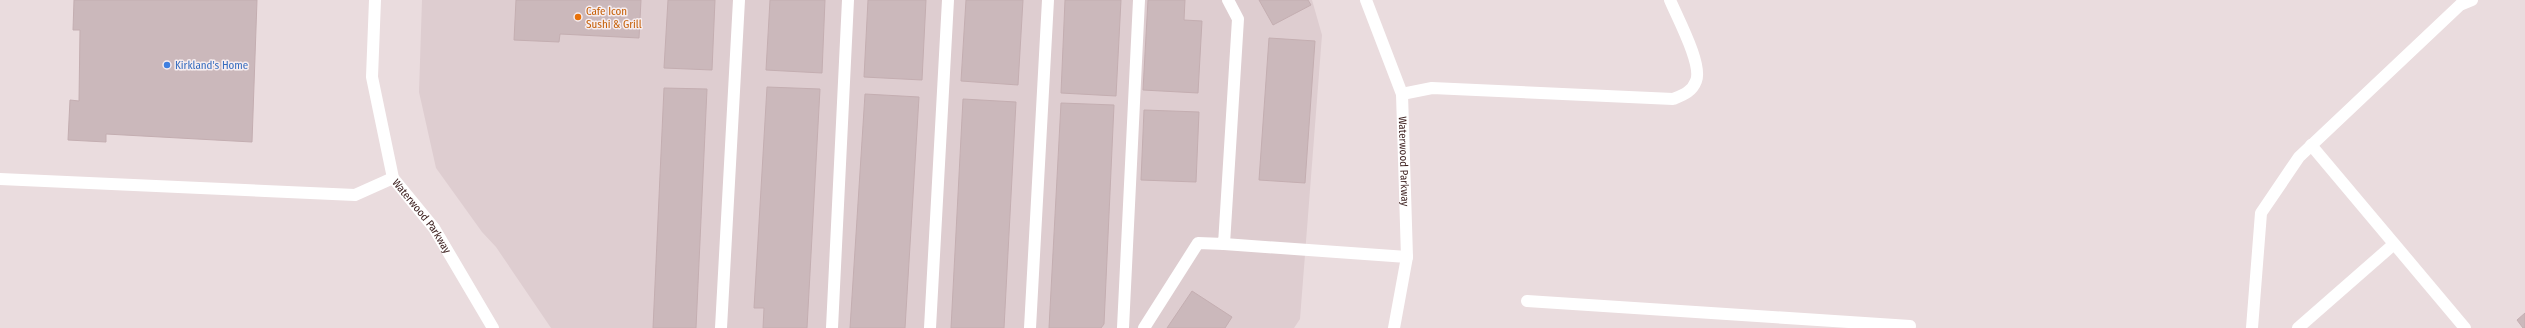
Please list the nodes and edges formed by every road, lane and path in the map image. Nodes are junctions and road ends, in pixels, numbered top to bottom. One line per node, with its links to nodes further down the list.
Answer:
1 (375, 0): 13 (street, Waterwood Parkway)
2 (739, 0): 21 (street)
3 (848, 0): 22 (street)
4 (948, 0): 23 (street)
5 (1048, 0): 24 (street)
6 (1139, 0): 25 (street)
7 (1228, 0): 15 (street)
8 (1366, 0): 11 (street, Waterwood Parkway)
9 (1670, 0): 11 (street)
10 (2472, 0): 12 (street)
11 (1402, 94): 17 (street, Waterwood Parkway)
12 (2311, 145): 16 (street); 28 (street)
13 (393, 178): 14 (street); 20 (street, Waterwood Parkway)
14 (0, 179)
15 (1224, 244): 17 (street); 26 (street)
16 (2394, 244): 29 (street); 30 (street)
17 (1407, 256): 27 (street, Waterwood Parkway)
18 (1527, 301): 19 (street)
19 (1910, 326)
20 (492, 328)
21 (721, 328)
22 (832, 328)
23 (930, 328)
24 (1030, 328)
25 (1123, 328)
26 (1144, 328)
27 (1394, 328)
28 (2252, 328)
29 (2298, 328)
30 (2465, 328)

